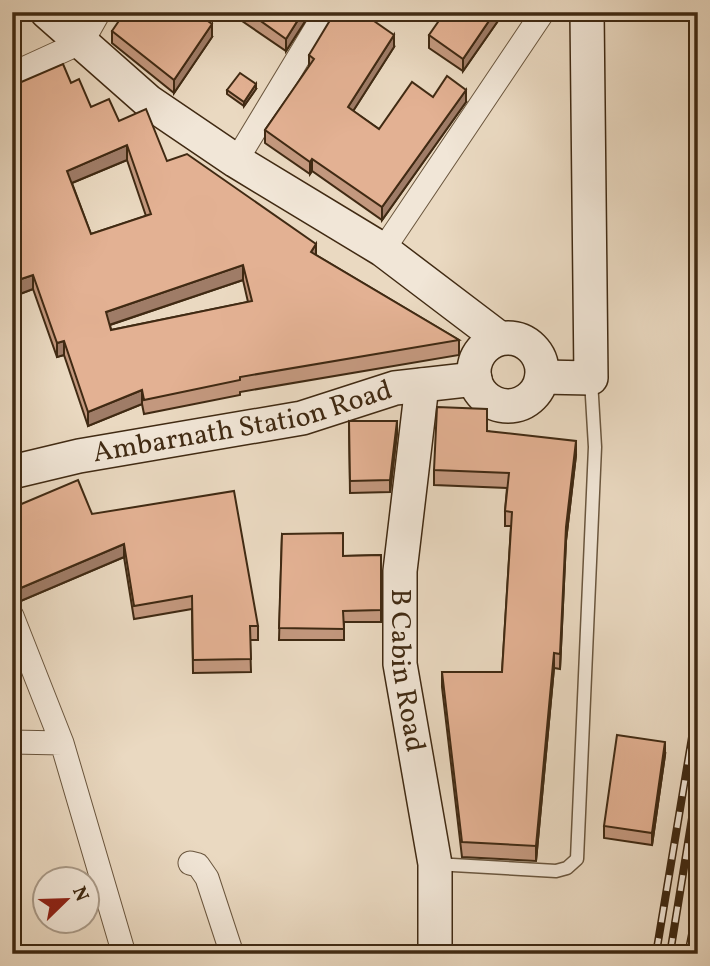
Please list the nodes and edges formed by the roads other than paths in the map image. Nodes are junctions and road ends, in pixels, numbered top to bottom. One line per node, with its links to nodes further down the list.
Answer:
1 (47, 12): 6 (street)
2 (99, 12): 6 (street)
3 (326, 12): 8 (street)
4 (543, 12): 9 (street)
5 (587, 12): 12 (street)
6 (82, 42): 7 (street); 8 (street)
7 (12, 74)
8 (236, 161): 9 (street)
9 (383, 250): 10 (street)
10 (499, 338): 11 (street); 13 (street)
11 (542, 377): 12 (street); 13 (street)
12 (591, 378): 20 (lane)
13 (475, 379): 14 (street, Ambarnath Station Road)
14 (422, 385): 15 (street, Ambarnath Station Road); 20 (street, B Cabin Road)
15 (12, 472)
16 (12, 616): 18 (street)
17 (12, 742): 18 (street)
18 (61, 743): 21 (street)
19 (190, 863): 22 (street)
20 (435, 864): 23 (street, B Cabin Road)
21 (124, 954)
22 (233, 954)
23 (435, 954)

